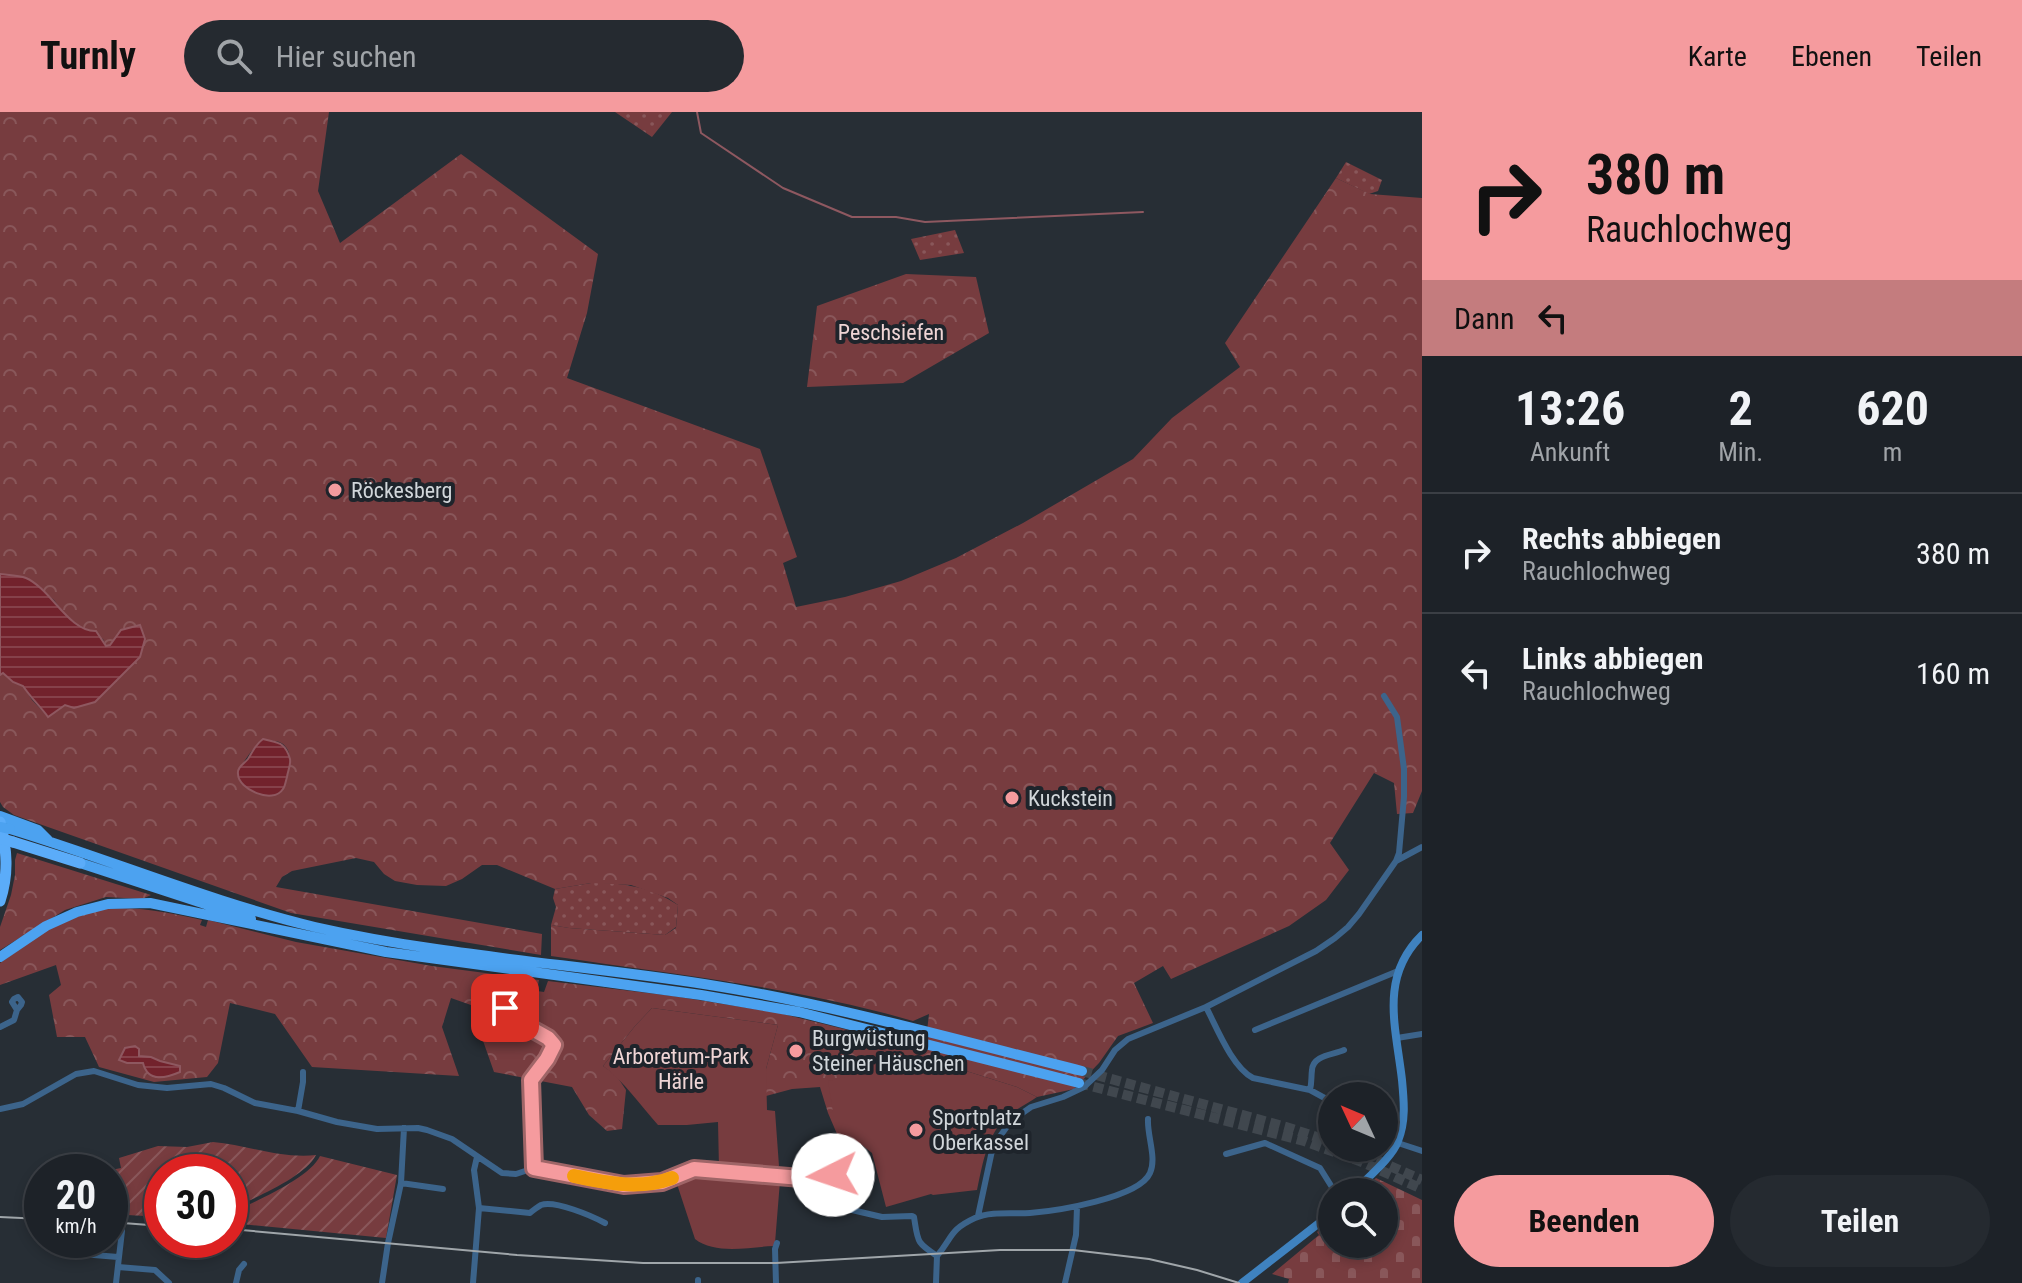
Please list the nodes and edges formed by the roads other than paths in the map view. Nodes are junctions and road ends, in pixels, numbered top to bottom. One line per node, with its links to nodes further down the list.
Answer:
1 (1384, 696): 5 (street)
2 (5, 826): 3 (highway, bridge); 6 (highway); 7 (highway); 9 (highway)
3 (0, 838)
4 (1422, 847): 5 (street)
5 (1396, 861): 13 (street)
6 (80, 863): 9 (highway)
7 (0, 901)
8 (1422, 935): 11 (main road)
9 (322, 940): 10 (highway)
10 (0, 957)
11 (1398, 971): 16 (street); 18 (main road)
12 (499, 995): 33 (street)
13 (1206, 1007): 21 (street); 41 (street)
14 (17, 1010): 15 (street)
15 (0, 1027)
16 (1255, 1030)
17 (1422, 1034): 18 (street)
18 (1397, 1038): 27 (main road)
19 (1344, 1050): 21 (street)
20 (303, 1072): 24 (street)
21 (1310, 1090): 22 (street)
22 (1318, 1094)
23 (0, 1109): 24 (street)
24 (298, 1111): 26 (street)
25 (1148, 1119): 39 (street)
26 (404, 1128): 30 (street); 37 (street)
27 (1398, 1143): 28 (street)
28 (1422, 1151)
29 (1226, 1154): 35 (street)
30 (477, 1157): 33 (street); 40 (street)
31 (857, 1160): 34 (street)
32 (1383, 1162): 36 (main road)
33 (534, 1168): 34 (street)
34 (825, 1178): 45 (street)
35 (1326, 1178)
36 (1368, 1178)
37 (401, 1183): 38 (street); 52 (street)
38 (443, 1189)
39 (1077, 1207): 41 (street); 56 (street)
40 (479, 1208): 42 (street); 53 (street)
41 (978, 1216): 45 (street)
42 (605, 1223)
43 (1318, 1224): 57 (main road)
44 (777, 1243): 54 (street)
45 (937, 1256): 55 (street)
46 (118, 1258): 48 (street)
47 (244, 1264): 51 (street)
48 (118, 1267): 49 (street); 50 (street)
49 (166, 1282)
50 (116, 1283)
51 (236, 1283)
52 (382, 1283)
53 (473, 1283)
54 (776, 1283)
55 (936, 1283)
56 (1065, 1283)
57 (1242, 1283)

